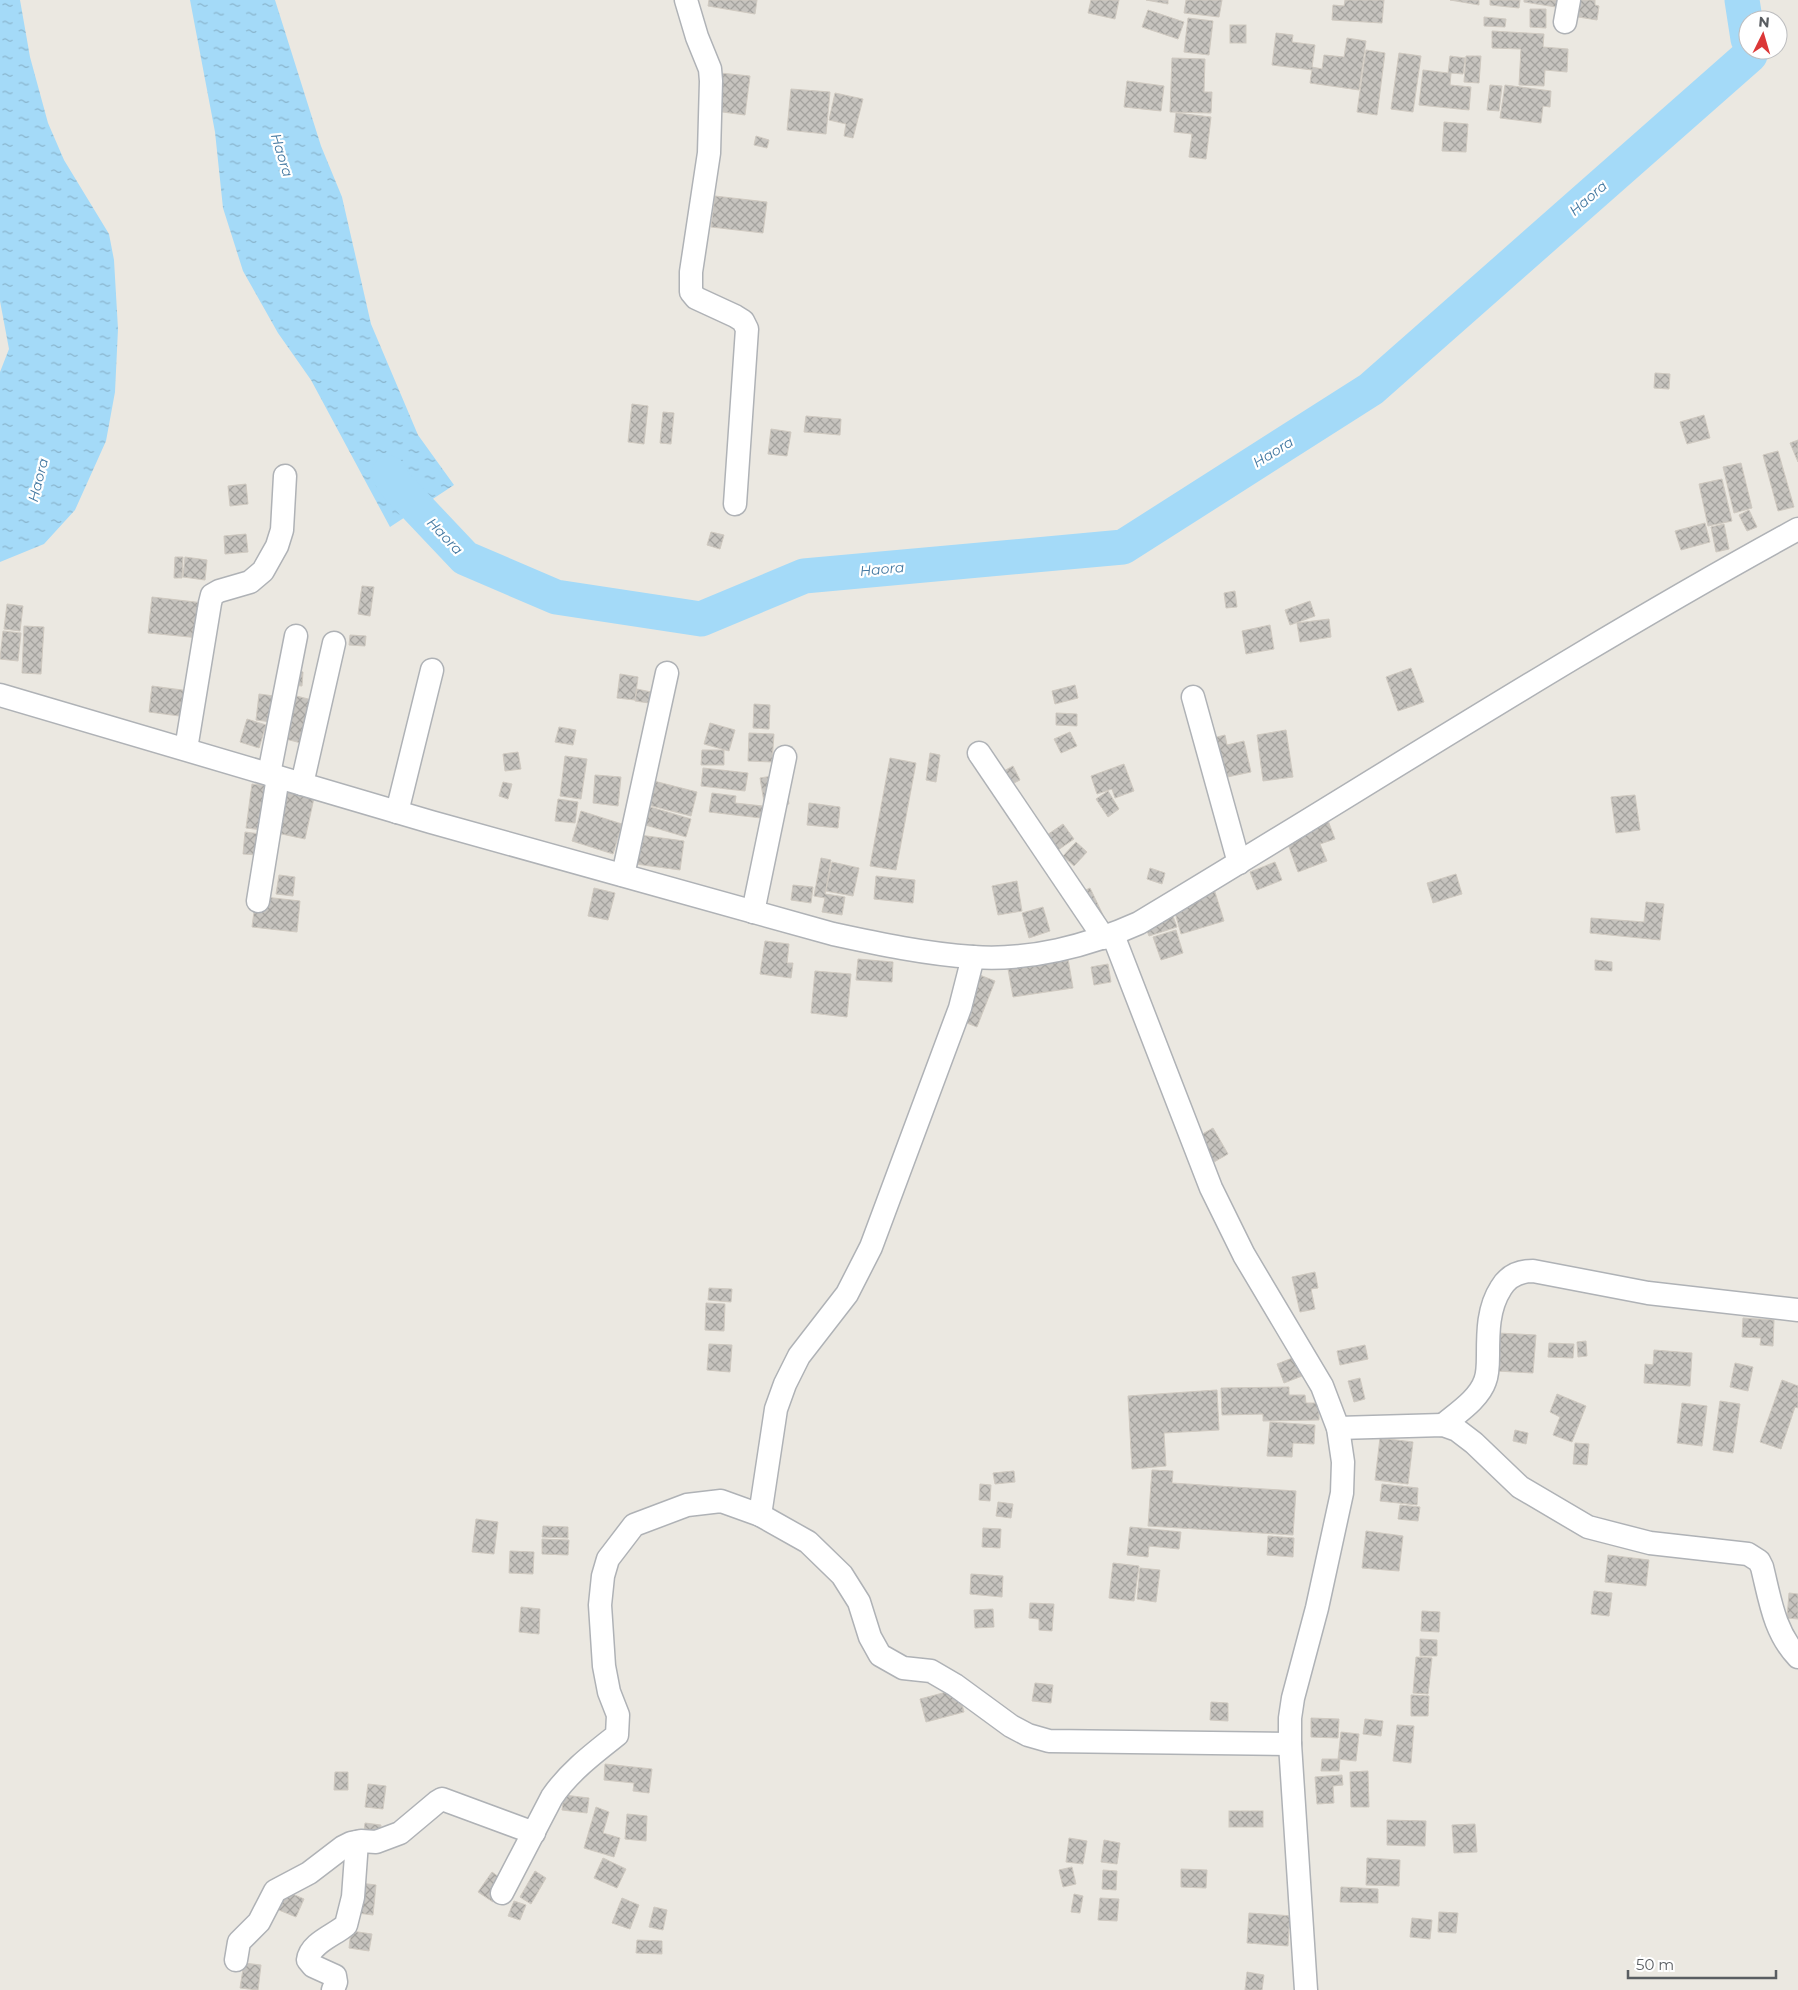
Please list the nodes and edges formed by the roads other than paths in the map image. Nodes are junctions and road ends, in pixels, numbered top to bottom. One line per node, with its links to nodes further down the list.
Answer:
1 (686, 0): 3 (street)
2 (285, 476): 11 (street)
3 (735, 504)
4 (1798, 530): 17 (street)
5 (296, 636): 14 (street)
6 (334, 643): 15 (street)
7 (432, 670): 16 (street)
8 (667, 672): 18 (street)
9 (0, 695): 11 (street)
10 (1193, 697): 17 (street)
11 (186, 750): 14 (street)
12 (979, 753): 21 (street)
13 (785, 758): 20 (street)
14 (273, 775): 15 (street); 19 (street)
15 (302, 784): 16 (street)
16 (397, 812): 18 (street)
17 (1239, 864): 21 (street)
18 (623, 875): 20 (street)
19 (258, 901)
20 (753, 912): 22 (street)
21 (1108, 936): 22 (street); 25 (street)
22 (973, 957): 26 (street)
23 (1798, 1310): 24 (street)
24 (1443, 1425): 25 (street); 27 (street)
25 (1338, 1428): 28 (street)
26 (760, 1515): 28 (street); 29 (street)
27 (1798, 1657)
28 (1290, 1744): 34 (street)
29 (534, 1833): 30 (street); 31 (street)
30 (357, 1842): 32 (street); 33 (street)
31 (502, 1893)
32 (236, 1960)
33 (333, 1990)
34 (1306, 1990)

